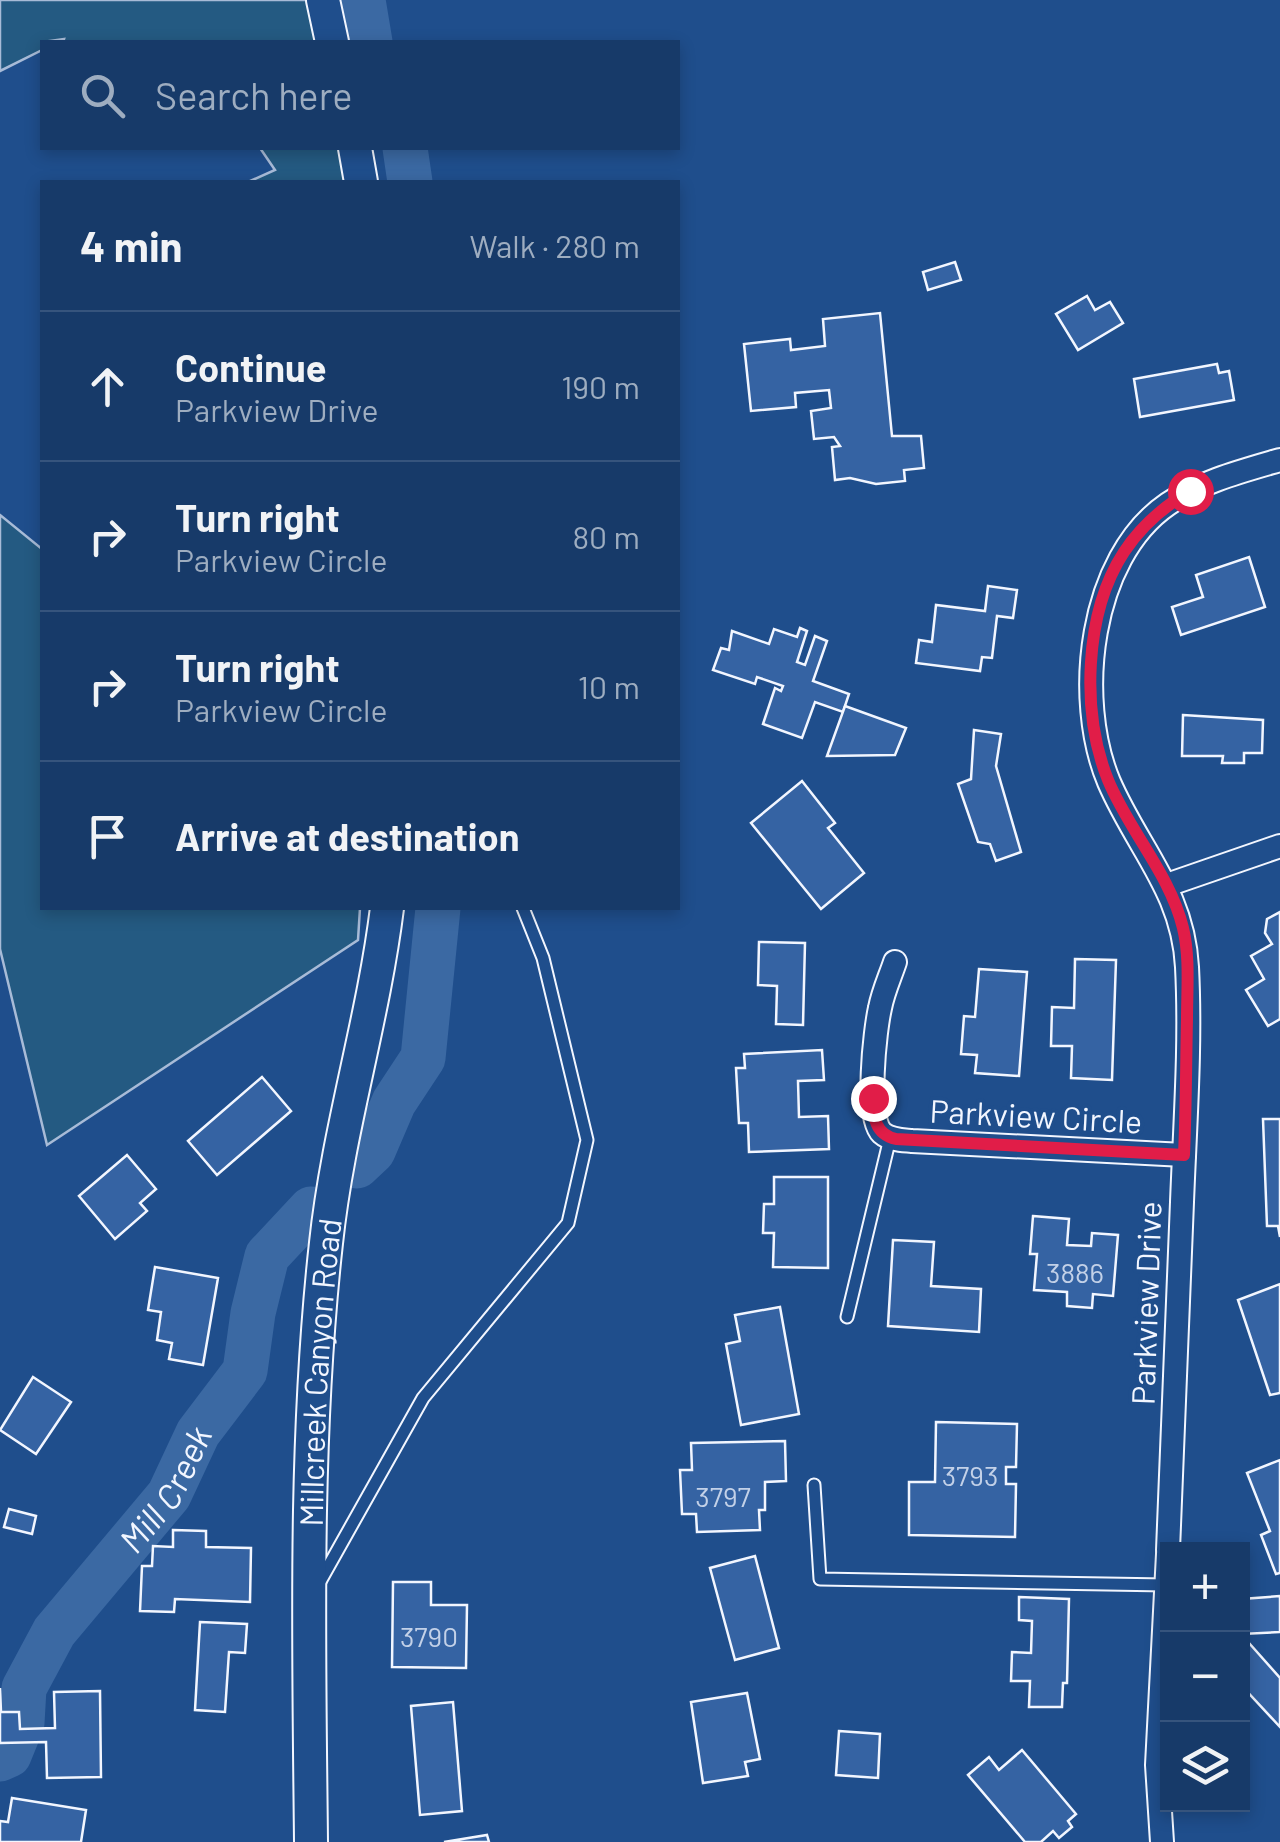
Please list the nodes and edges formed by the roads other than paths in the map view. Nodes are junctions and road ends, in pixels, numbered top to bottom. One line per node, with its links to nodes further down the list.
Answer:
1 (323, 0): 2 (street)
2 (332, 40)
3 (355, 150): 4 (street)
4 (361, 180)
5 (1280, 460): 7 (street, Parkview Drive)
6 (1280, 846): 7 (street)
7 (1167, 886): 12 (street, Parkview Drive)
8 (387, 910): 17 (street, Millcreek Canyon Road)
9 (524, 910): 17 (lane)
10 (895, 962): 11 (street, Parkview Circle)
11 (890, 1138): 12 (street, Parkview Circle); 13 (lane)
12 (1184, 1155): 15 (street, Parkview Drive)
13 (847, 1316)
14 (814, 1485): 16 (lane)
15 (1168, 1542)
16 (1160, 1585)
17 (309, 1602): 19 (street, Millcreek Canyon Road)
18 (1164, 1632): 20 (street, Parkview Drive)
19 (310, 1842)
20 (1162, 1842)

